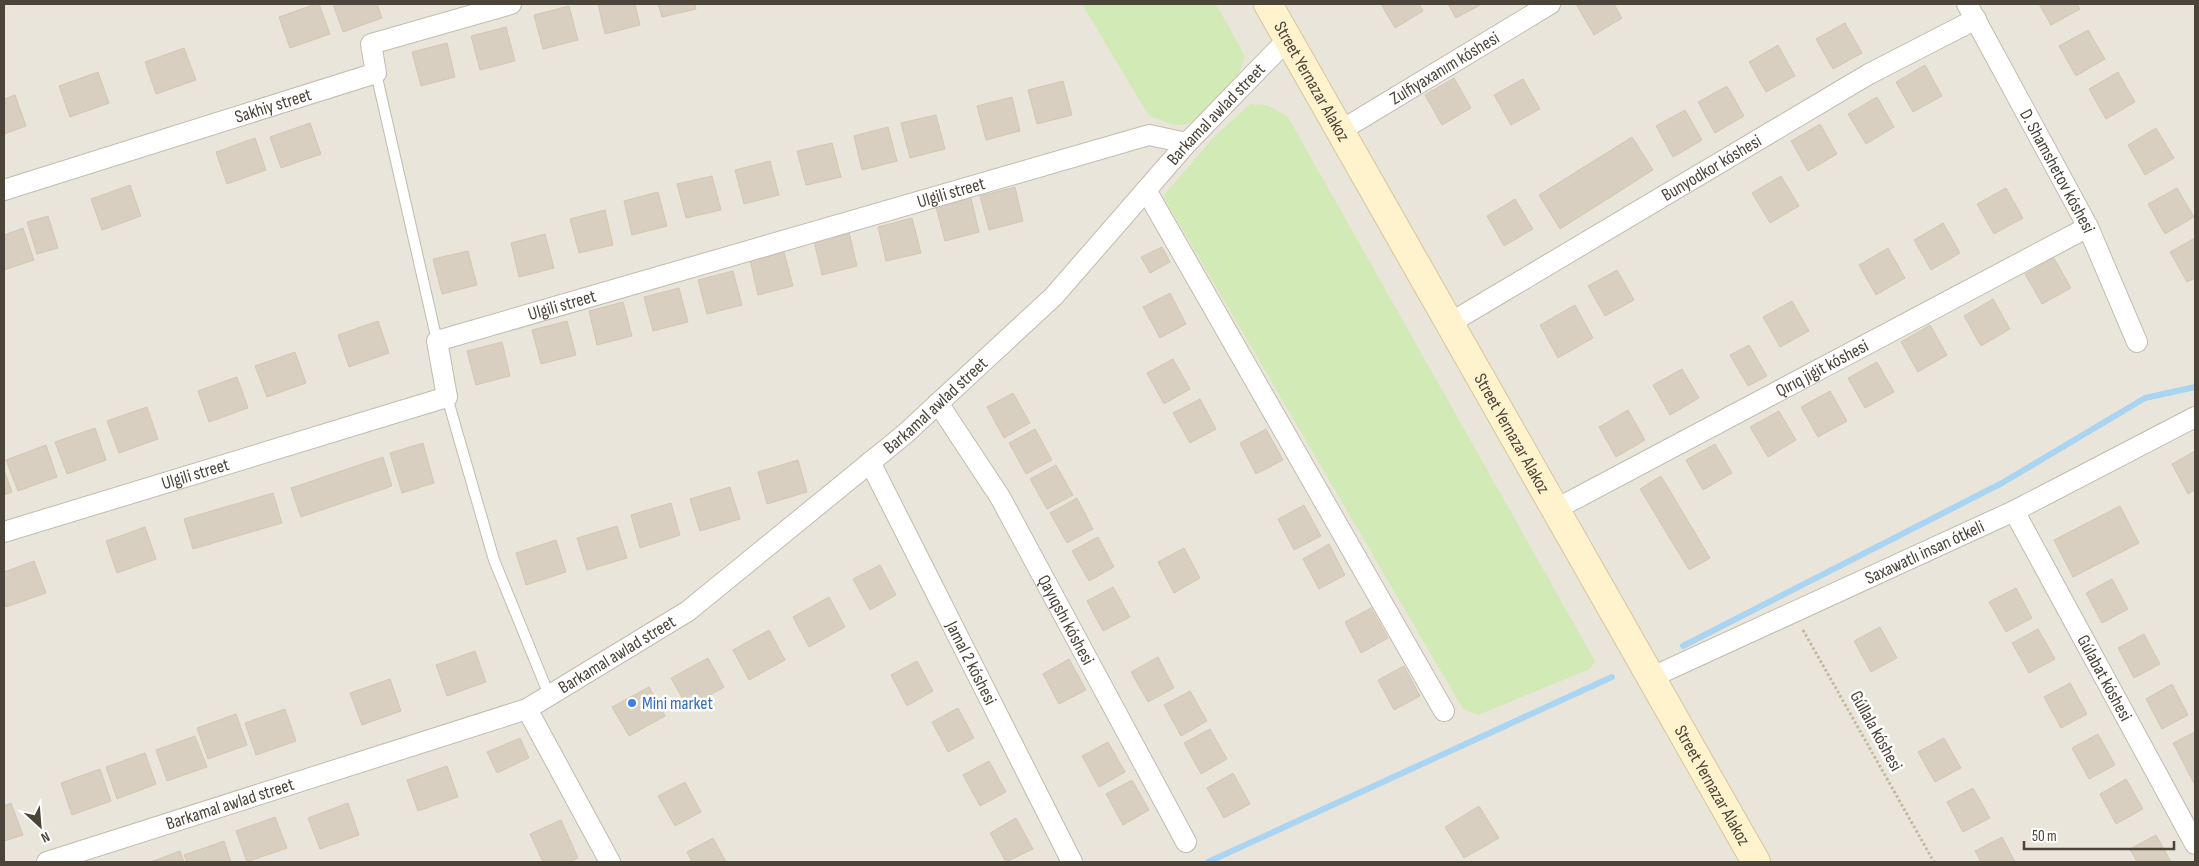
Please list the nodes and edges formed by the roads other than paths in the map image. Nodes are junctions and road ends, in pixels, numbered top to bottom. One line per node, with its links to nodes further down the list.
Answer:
1 (511, 4): 6 (street)
2 (1268, 4): 5 (main road, Street Yernazar Alakoz)
3 (1550, 4): 7 (street, Zulfiyaxanım kóshesi)
4 (1971, 11): 11 (street, D. Shamshetov kóshesi); 12 (street, Bunyodkor kóshesi)
5 (1288, 39): 7 (main road, Street Yernazar Alakoz); 8 (street, Barkamal awlad street)
6 (376, 73): 9 (street, Sakhiy street); 13 (lane)
7 (1340, 131): 12 (main road, Street Yernazar Alakoz)
8 (1187, 143): 10 (street, Barkamal awlad street); 13 (street, Ulgili street)
9 (4, 190)
10 (1146, 190): 16 (street, Barkamal awlad street); 25 (street)
11 (2088, 227): 14 (street, D. Shamshetov kóshesi); 19 (street, Qırıq jigit kóshesi)
12 (1450, 323): 19 (main road, Street Yernazar Alakoz)
13 (437, 341): 15 (street)
14 (2138, 342)
15 (447, 398): 21 (street, Ulgili street); 23 (lane)
16 (938, 403): 18 (street, Barkamal awlad street); 26 (street, Qayıqshı kóshesi)
17 (2195, 417): 20 (street, Saxawatlı insan ótkeli)
18 (870, 462): 23 (street, Barkamal awlad street); 30 (street, Jamal 2 kóshesi)
19 (1556, 509): 22 (main road, Street Yernazar Alakoz)
20 (2014, 511): 22 (street, Saxawatlı insan ótkeli); 27 (street, Gúlabat kóshesi)
21 (4, 532)
22 (1650, 678): 31 (main road, Street Yernazar Alakoz)
23 (550, 695): 24 (street, Barkamal awlad street)
24 (527, 709): 28 (street, Barkamal awlad street); 29 (street)
25 (1444, 711)
26 (1186, 842)
27 (2195, 844)
28 (47, 862)
29 (610, 862)
30 (1072, 862)
31 (1756, 862)

